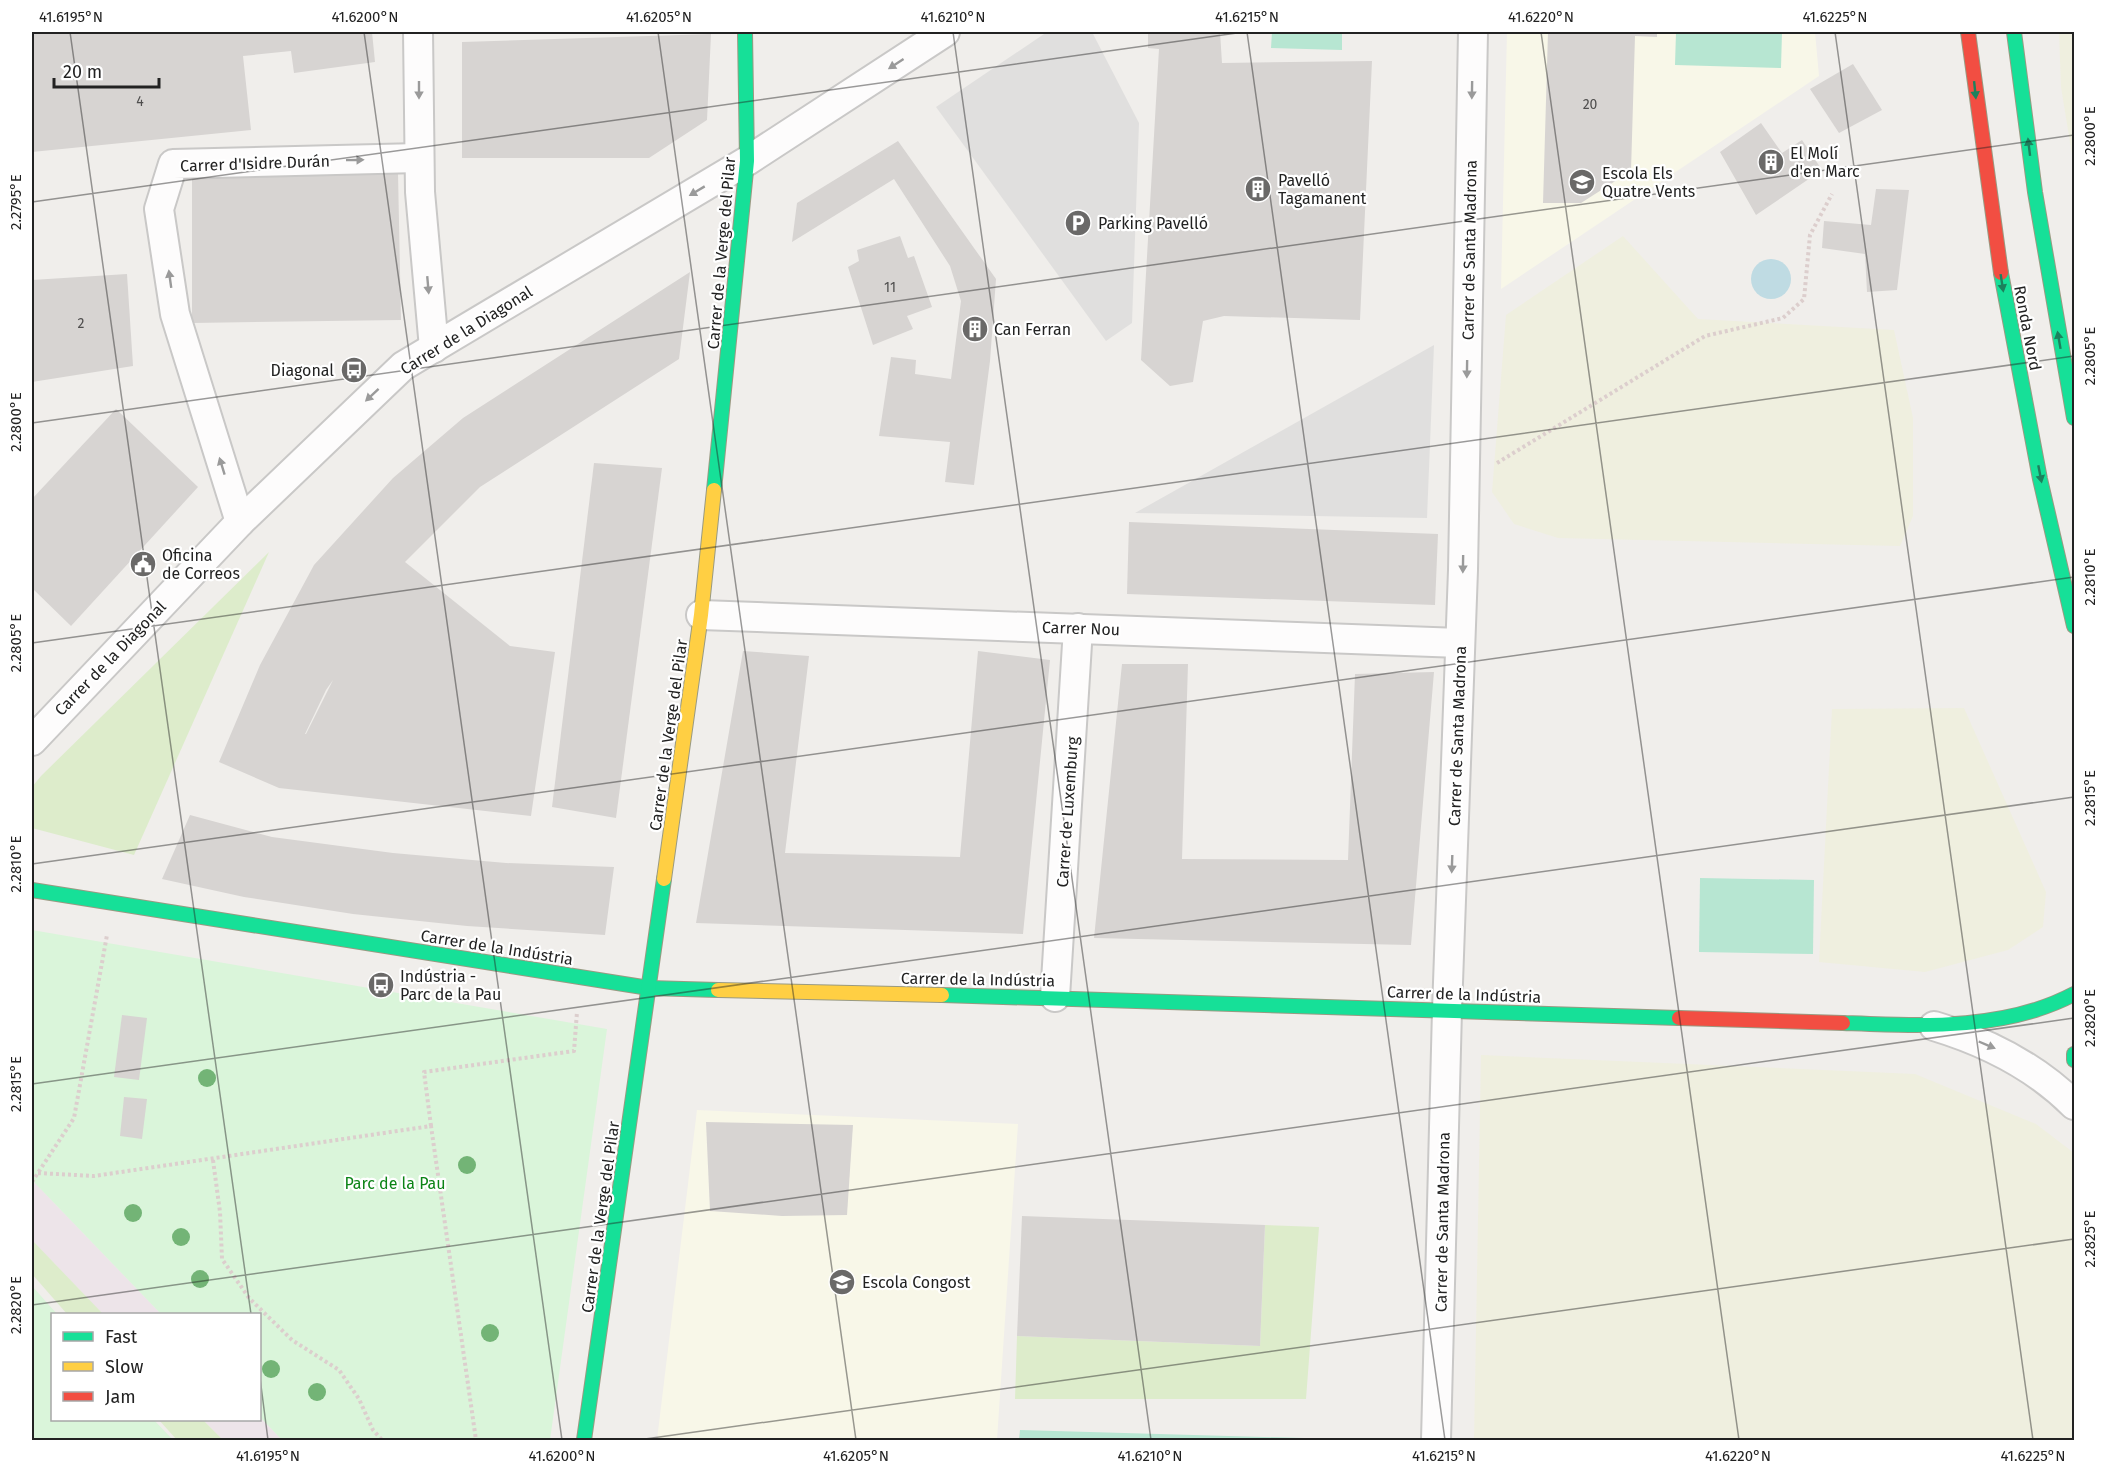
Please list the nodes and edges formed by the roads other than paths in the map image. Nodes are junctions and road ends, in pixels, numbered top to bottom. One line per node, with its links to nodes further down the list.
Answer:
1 (418, 32): 7 (street, one-way to 7)
2 (746, 32): 8 (street, Carrer de la Verge del Pilar)
3 (945, 32): 8 (street, Carrer de la Diagonal, one-way to 8)
4 (1473, 32): 15 (street, Carrer de Santa Madrona, one-way to 15)
5 (1968, 32): 13 (street, Ronda Nord, one-way to 13)
6 (2014, 32): 10 (street, Ronda Nord, one-way to 6)
7 (419, 158): 9 (street, one-way to 9); 11 (street, Carrer d'Isidre Durán, one-way to 7)
8 (747, 161): 9 (street, Carrer de la Diagonal, one-way to 9); 12 (street, Carrer de la Verge del Pilar)
9 (434, 348): 11 (street, Carrer de la Diagonal, one-way to 11)
10 (2074, 418)
11 (240, 522): 16 (street, Carrer de la Diagonal)
12 (701, 615): 14 (street, Carrer Nou); 18 (street, Carrer de la Verge del Pilar)
13 (2074, 626)
14 (1078, 628): 15 (street, Carrer Nou); 20 (street, Carrer de Luxemburg)
15 (1460, 643): 21 (street, Carrer de Santa Madrona, one-way to 21)
16 (32, 741)
17 (32, 890): 18 (street, Carrer de la Indústria)
18 (649, 988): 20 (street, Carrer de la Indústria); 26 (street, Carrer de la Verge del Pilar)
19 (2074, 994): 22 (street, Carrer de la Indústria)
20 (1055, 997): 21 (street, Carrer de la Indústria)
21 (1447, 1010): 22 (street, Carrer de la Indústria); 27 (street, Carrer de Santa Madrona)
22 (1932, 1026): 25 (street, one-way to 25)
23 (2074, 1054): 24 (street)
24 (2074, 1060)
25 (2074, 1105)
26 (584, 1440)
27 (1436, 1440)

